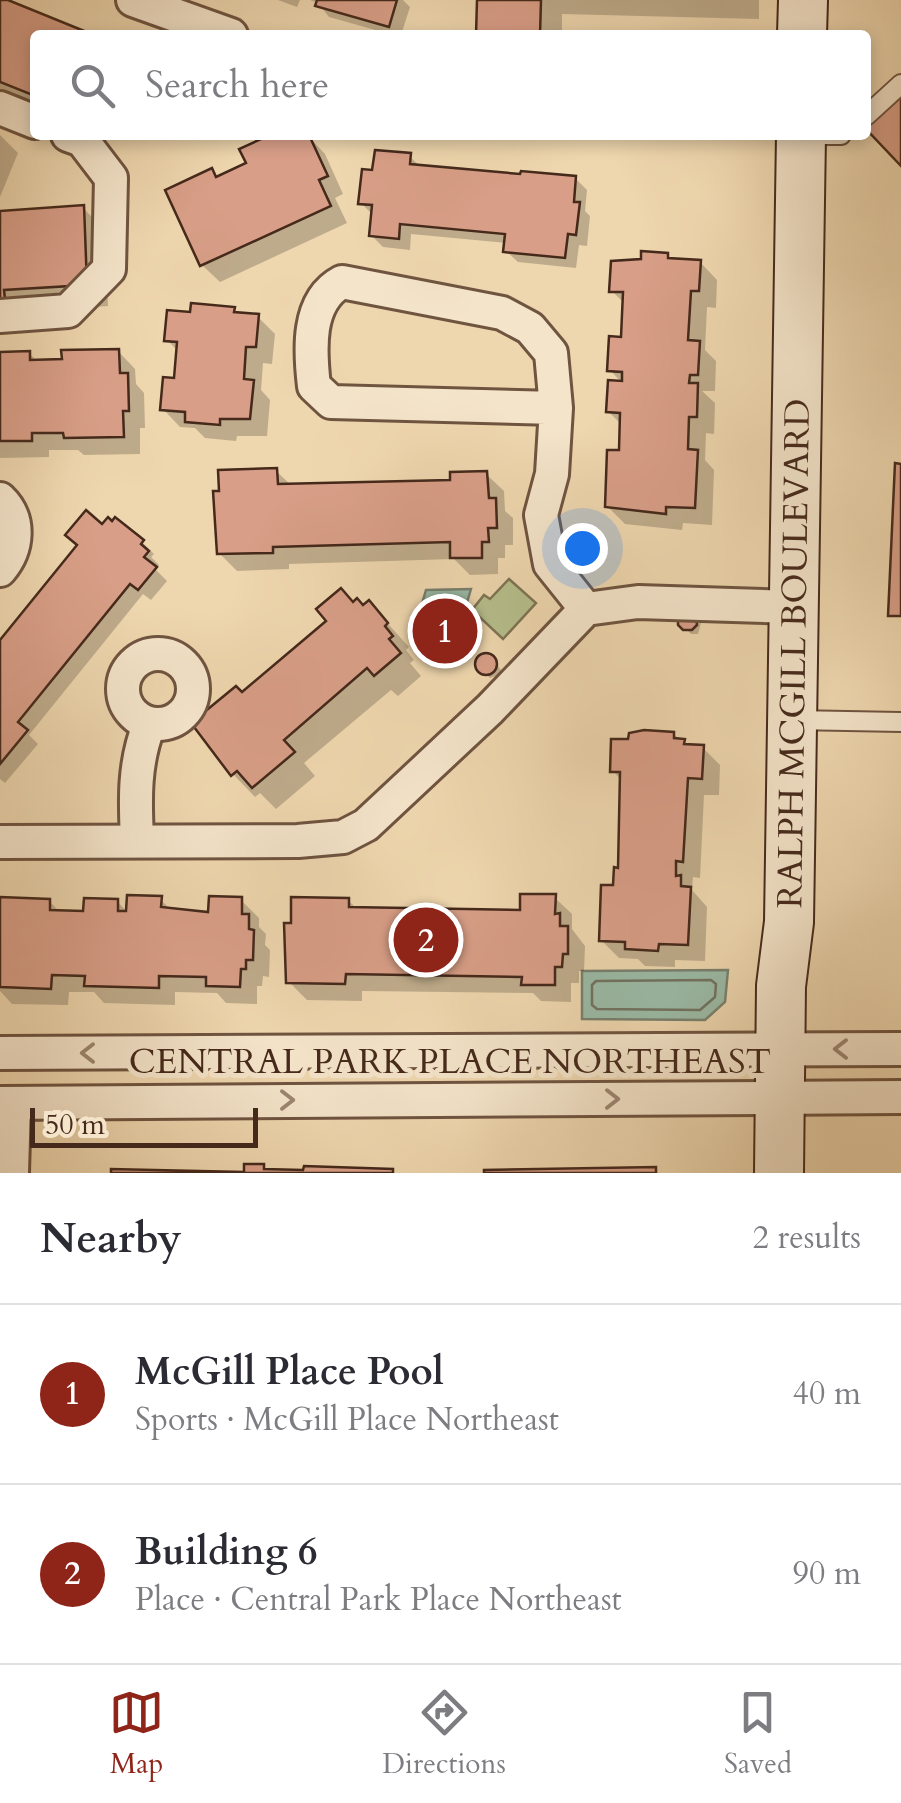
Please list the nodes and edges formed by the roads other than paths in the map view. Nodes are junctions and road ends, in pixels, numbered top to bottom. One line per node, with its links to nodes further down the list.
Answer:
1 (132, 0): 3 (street)
2 (802, 0): 4 (main road)
3 (217, 30)
4 (802, 30)
5 (901, 84): 7 (lane)
6 (0, 108): 8 (street)
7 (871, 111)
8 (30, 120)
9 (82, 140): 11 (street)
10 (803, 140): 15 (main road, RALPH MCGILL BOULEVARD)
11 (0, 316)
12 (556, 408): 12 (street); 16 (street)
13 (0, 499): 14 (street)
14 (0, 570)
15 (794, 607): 16 (street); 17 (main road, RALPH MCGILL BOULEVARD)
16 (586, 609): 20 (street)
17 (792, 720): 18 (lane); 23 (main road, RALPH MCGILL BOULEVARD)
18 (901, 722)
19 (149, 725): 20 (street)
20 (137, 839): 21 (street)
21 (0, 842)
22 (901, 1048): 23 (street, CENTRAL PARK PLACE NORTHEAST, one-way to 23)
23 (780, 1050): 24 (street, CENTRAL PARK PLACE NORTHEAST, one-way to 24); 26 (main road, RALPH MCGILL BOULEVARD)
24 (0, 1053)
25 (901, 1098): 26 (street, CENTRAL PARK PLACE NORTHEAST)
26 (780, 1100): 27 (street, CENTRAL PARK PLACE NORTHEAST, one-way to 26); 29 (main road, RALPH MCGILL BOULEVARD)
27 (7, 1103): 28 (street)
28 (12, 1173)
29 (779, 1173)

